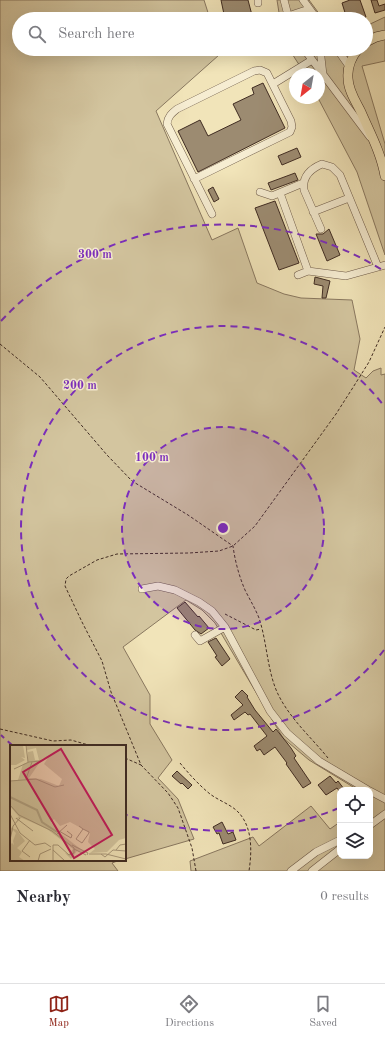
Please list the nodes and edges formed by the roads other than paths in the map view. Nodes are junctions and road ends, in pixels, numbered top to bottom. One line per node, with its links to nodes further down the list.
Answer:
1 (284, 0): 4 (street)
2 (303, 0): 3 (street)
3 (310, 10): 5 (street)
4 (288, 12)
5 (304, 12)
6 (385, 35): 7 (main road)
7 (373, 38)
8 (309, 56): 12 (street)
9 (321, 56): 15 (street)
10 (342, 56): 13 (street)
11 (354, 56): 13 (main road)
12 (312, 60): 14 (street); 17 (street)
13 (349, 66): 18 (main road)
14 (318, 68)
15 (322, 68)
16 (325, 79): 18 (street)
17 (273, 84): 20 (street); 20 (street)
18 (377, 146): 19 (main road)
19 (385, 176)
20 (194, 179): 26 (street)
21 (303, 183): 23 (street); 24 (street); 25 (street)
22 (260, 192): 23 (street)
23 (280, 193): 29 (street)
24 (349, 198): 25 (street); 28 (street)
25 (313, 212): 27 (street)
26 (212, 214)
27 (321, 229)
28 (381, 266): 29 (street)
29 (308, 271): 30 (street)
30 (298, 275)
31 (142, 589): 32 (street)
32 (226, 627): 33 (street); 34 (street)
33 (195, 635)
34 (362, 787)
35 (373, 793): 36 (street)
36 (385, 799)
37 (385, 814): 38 (street)
38 (373, 823)
39 (337, 842): 41 (street)
40 (337, 851): 42 (street)
41 (291, 871)
42 (312, 871)

